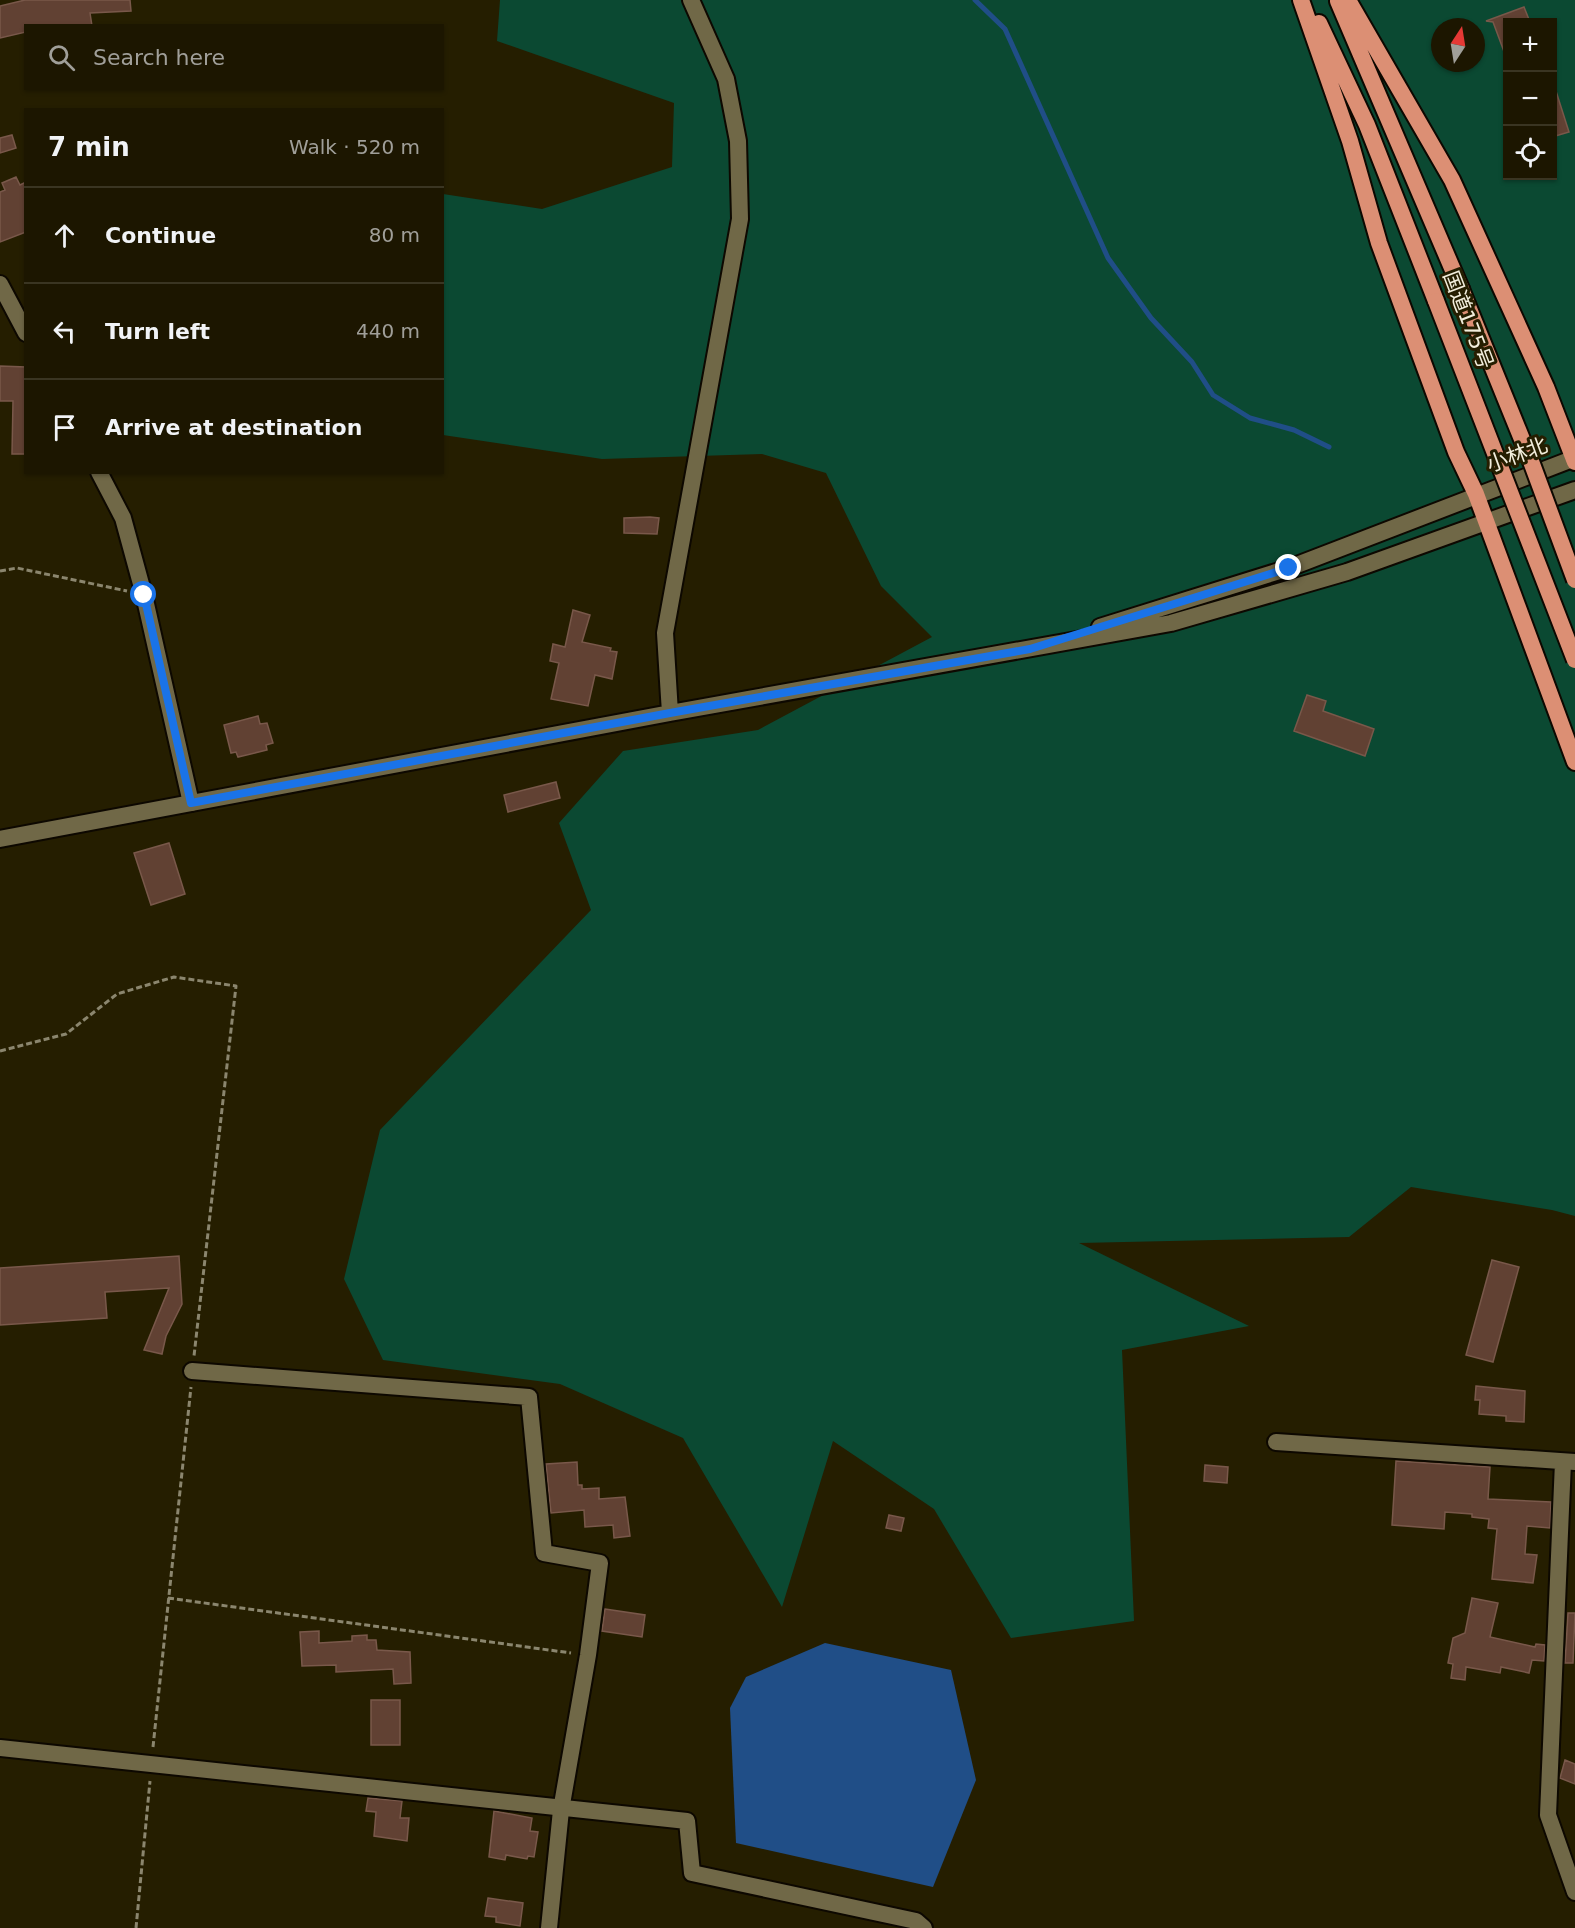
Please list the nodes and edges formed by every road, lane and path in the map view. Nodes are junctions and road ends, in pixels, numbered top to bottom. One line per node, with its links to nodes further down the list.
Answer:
1 (691, 0): 18 (street)
2 (1301, 0): 11 (highway)
3 (1308, 0): 17 (highway, 国道175号, bridge)
4 (1338, 0): 14 (highway, 国道175号, bridge)
5 (1348, 0): 8 (highway)
6 (0, 284): 7 (street)
7 (24, 329)
8 (1575, 460): 11 (street, 小林北)
9 (100, 474): 15 (street)
10 (1575, 490): 12 (street)
11 (1476, 494): 12 (highway); 16 (street, 小林北)
12 (1486, 523): 16 (street); 19 (highway)
13 (0, 571): 15 (path)
14 (1575, 580)
15 (144, 595): 20 (street)
16 (1030, 649): 18 (street)
17 (1575, 660)
18 (670, 713): 20 (street)
19 (1575, 762)
20 (191, 803): 21 (street)
21 (0, 839)
22 (0, 1051): 23 (path)
23 (192, 1371): 26 (path); 27 (street)
24 (1276, 1442): 25 (street)
25 (1569, 1462): 31 (street)
26 (167, 1598): 27 (path); 29 (path)
27 (588, 1655): 30 (street)
28 (0, 1748): 29 (street)
29 (152, 1763): 30 (street); 32 (path)
30 (561, 1810): 33 (street); 34 (street)
31 (1575, 1892)
32 (136, 1928)
33 (549, 1928)
34 (924, 1928)

